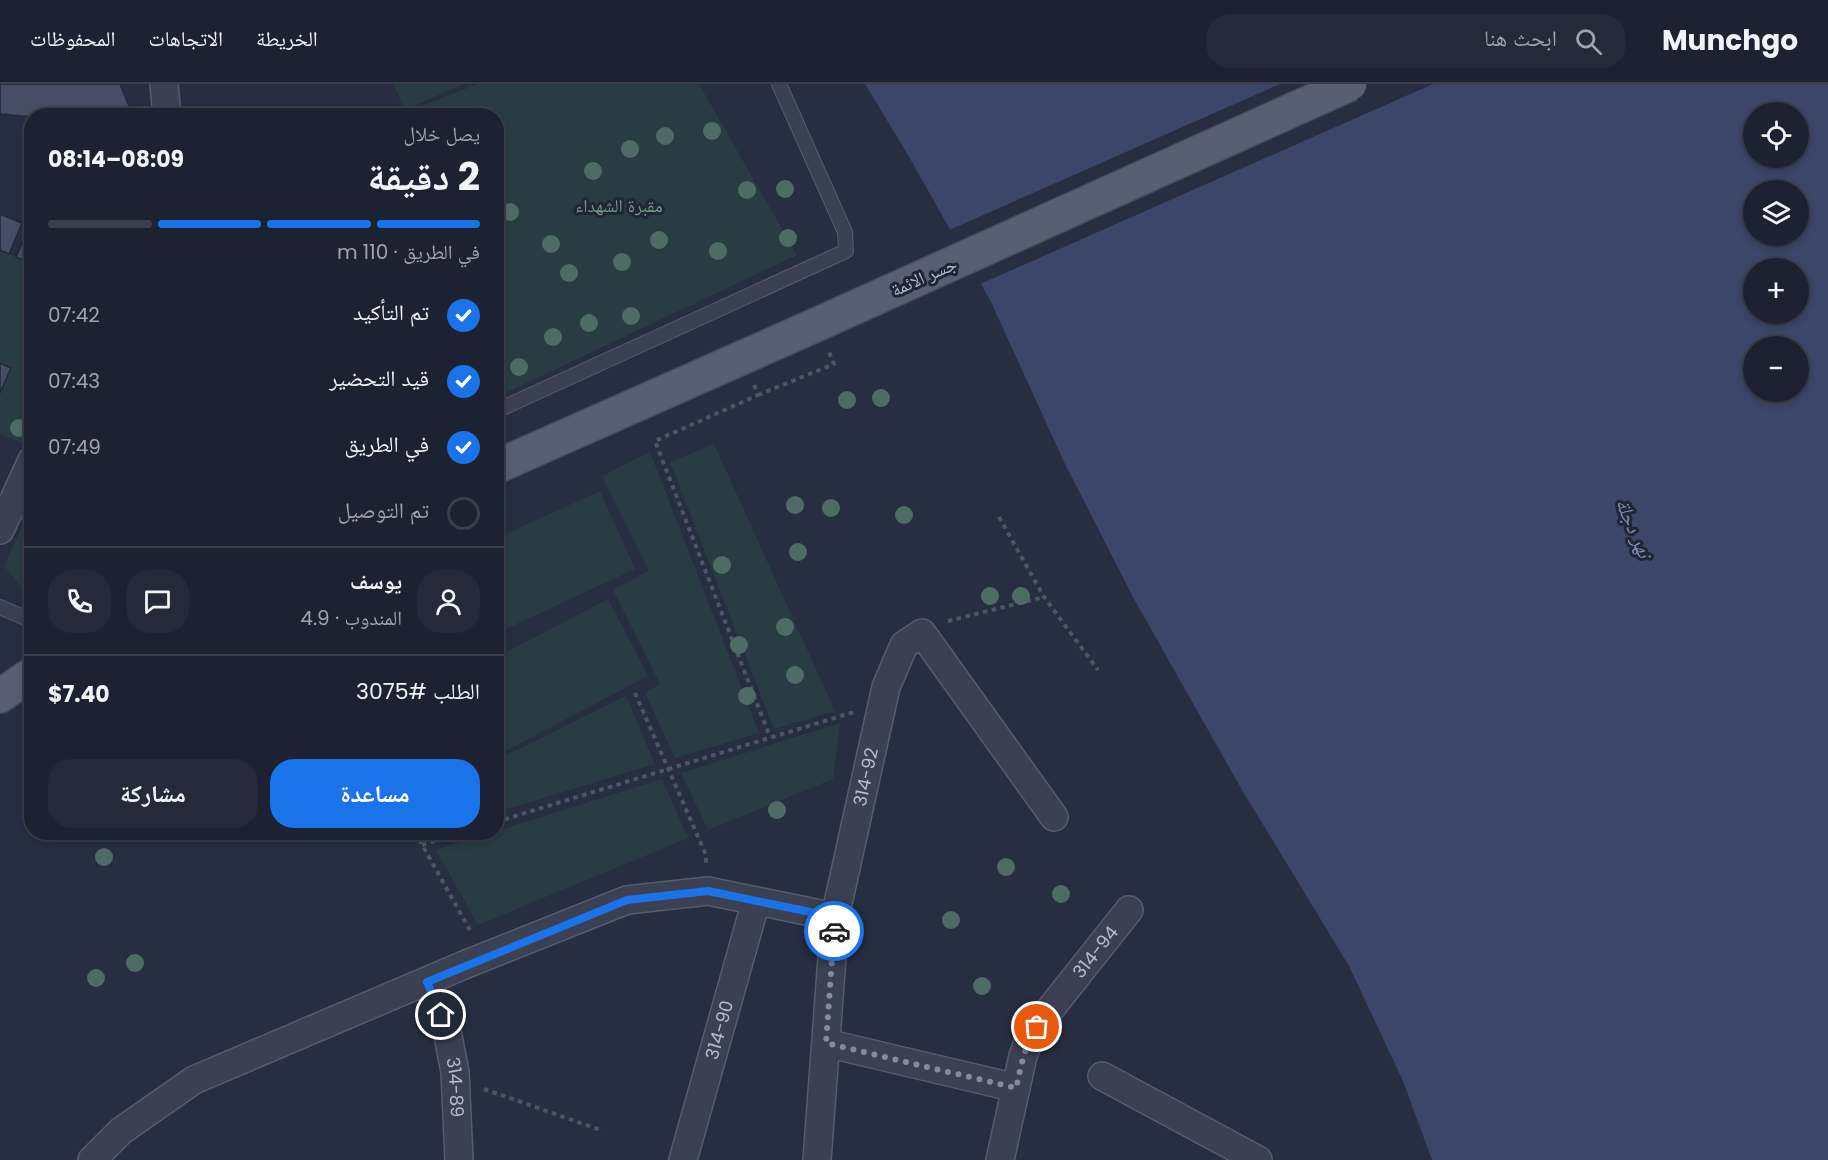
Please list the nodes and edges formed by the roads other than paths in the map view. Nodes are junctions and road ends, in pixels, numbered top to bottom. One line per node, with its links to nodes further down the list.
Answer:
1 (164, 84): 4 (street)
2 (779, 84): 5 (lane)
3 (1350, 84): 6 (main road, جسر الائمة, bridge)
4 (166, 108)
5 (504, 407)
6 (504, 463)
7 (24, 478): 8 (street)
8 (0, 530)
9 (0, 607): 10 (lane)
10 (24, 618)
11 (24, 669): 12 (main road)
12 (0, 676)
13 (24, 680): 14 (main road)
14 (0, 696)
15 (1054, 817): 18 (street, 314-92)
16 (756, 901): 18 (street); 19 (street); 25 (street, 314-90)
17 (1129, 910): 22 (street, 314-94)
18 (835, 917): 20 (street, 314-92)
19 (427, 982): 23 (street); 24 (street, 314-89)
20 (826, 1043): 22 (street); 26 (street, 314-92)
21 (1102, 1076): 28 (street)
22 (1016, 1088): 27 (street, 314-94)
23 (92, 1160)
24 (459, 1160)
25 (683, 1160)
26 (817, 1160)
27 (1000, 1160)
28 (1258, 1160)

